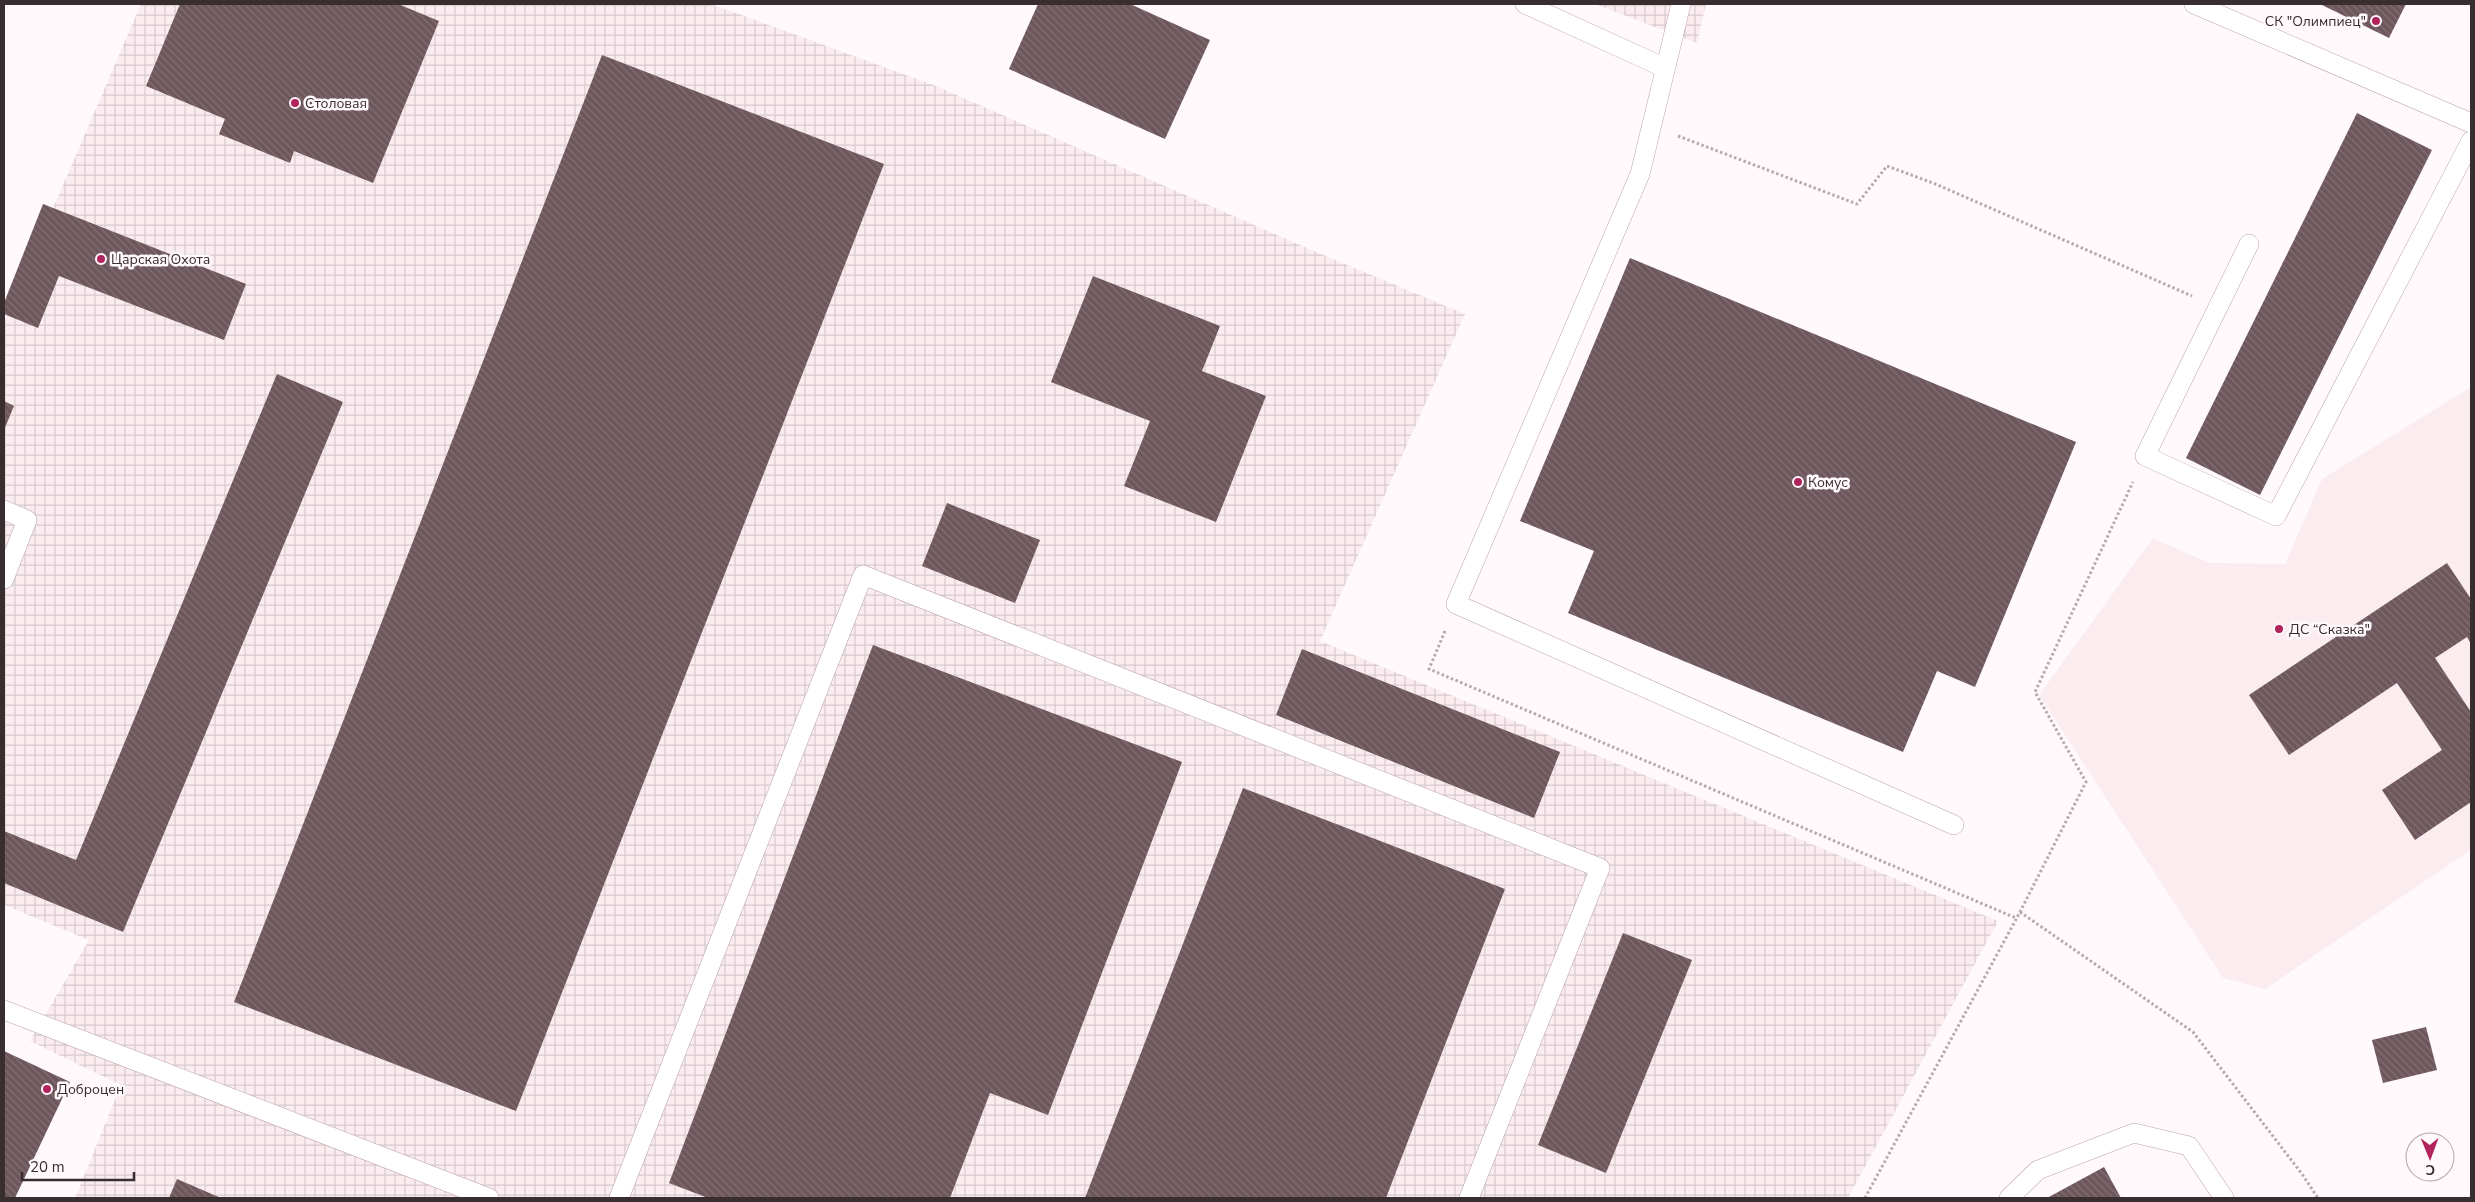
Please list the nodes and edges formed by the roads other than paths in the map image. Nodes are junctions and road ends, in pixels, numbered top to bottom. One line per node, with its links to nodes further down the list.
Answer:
1 (1525, 4): 4 (lane)
2 (1681, 4): 4 (lane)
3 (2194, 4): 5 (lane)
4 (1665, 68): 10 (lane)
5 (2471, 123)
6 (2471, 141): 7 (lane)
7 (2249, 244)
8 (4, 510): 9 (lane)
9 (4, 579)
10 (1954, 825)
11 (4, 1010): 12 (lane)
12 (489, 1198)
13 (619, 1198): 14 (lane)
14 (1469, 1198)
15 (2009, 1198): 16 (lane)
16 (2224, 1198)

